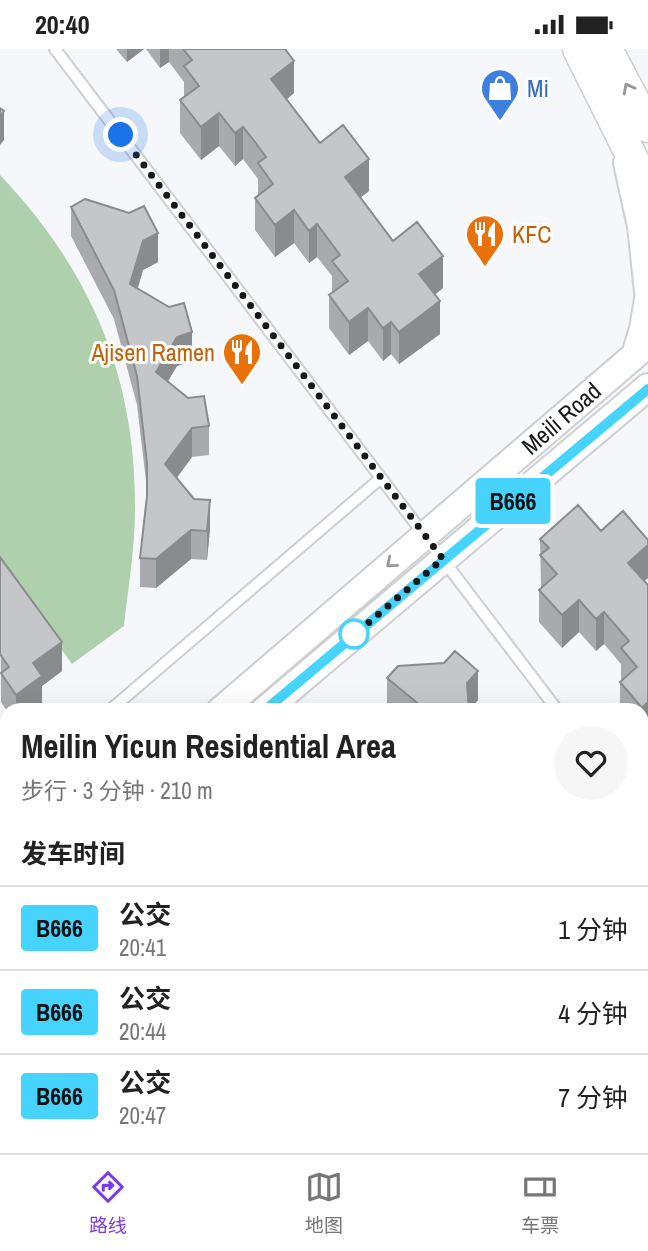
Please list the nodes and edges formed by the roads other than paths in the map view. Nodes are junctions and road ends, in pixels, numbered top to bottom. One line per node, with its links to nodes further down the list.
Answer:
1 (55, 49): 11 (lane)
2 (578, 49): 5 (main road)
3 (607, 49): 4 (main road, one-way to 3)
4 (648, 127)
5 (618, 128): 6 (main road); 7 (street)
6 (648, 189)
7 (648, 292)
8 (648, 299): 9 (street)
9 (641, 349): 12 (street, Meili Road)
10 (645, 390): 13 (street, Meili Road)
11 (381, 478): 12 (lane); 14 (lane)
12 (425, 535): 13 (lane); 15 (street, Meili Road, one-way to 15)
13 (443, 559): 16 (street, Meili Road); 17 (lane)
14 (118, 703)
15 (229, 703)
16 (273, 703)
17 (552, 703)

